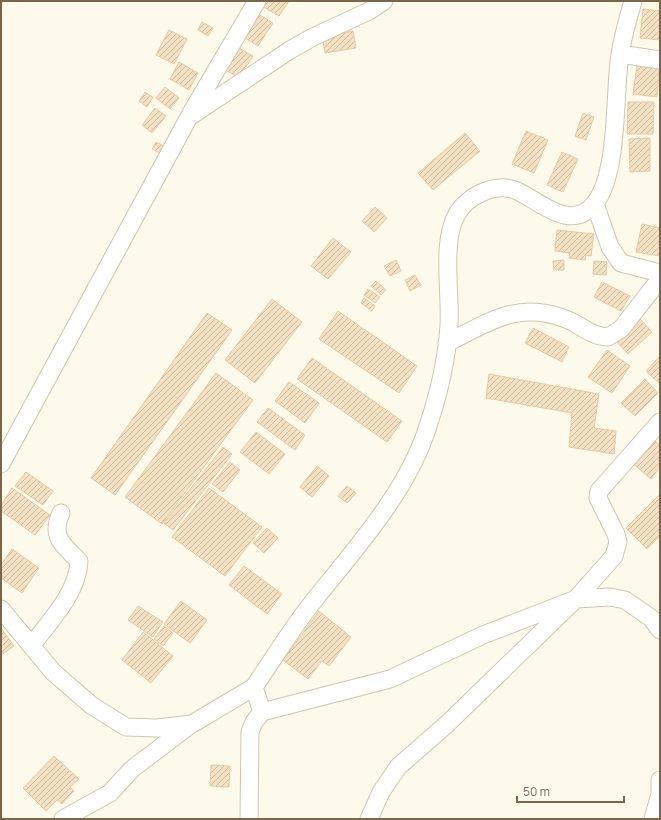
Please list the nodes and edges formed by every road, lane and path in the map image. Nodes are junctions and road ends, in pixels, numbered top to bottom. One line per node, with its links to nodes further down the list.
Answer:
1 (257, 1): 6 (street)
2 (384, 1): 6 (street)
3 (633, 1): 4 (street)
4 (620, 54): 5 (street); 7 (street)
5 (660, 60)
6 (189, 117): 12 (street)
7 (595, 204): 8 (street); 10 (street)
8 (660, 274)
9 (660, 279): 10 (street)
10 (447, 343): 18 (street)
11 (660, 422): 14 (street)
12 (1, 464)
13 (61, 513): 17 (street)
14 (576, 599): 16 (street); 19 (street); 24 (street)
15 (1, 610): 17 (street)
16 (660, 630)
17 (31, 646): 20 (street)
18 (254, 687): 19 (street); 20 (street)
19 (262, 712): 23 (street)
20 (192, 724): 22 (street)
21 (660, 780): 25 (street)
22 (63, 819)
23 (249, 819)
24 (369, 819)
25 (653, 819)

